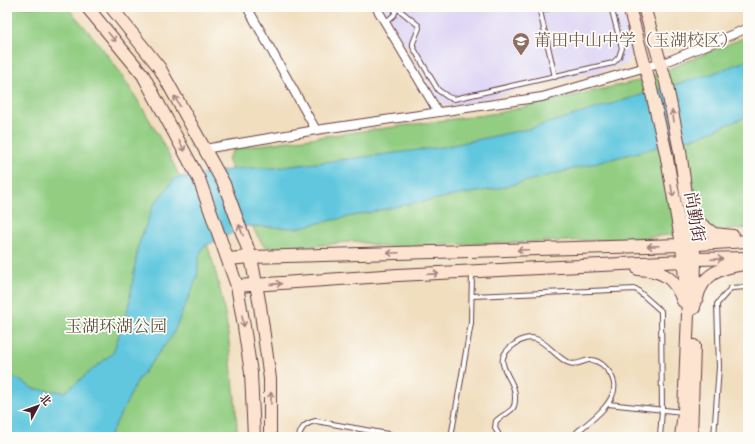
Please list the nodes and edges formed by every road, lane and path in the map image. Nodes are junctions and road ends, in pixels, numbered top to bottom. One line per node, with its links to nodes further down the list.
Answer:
1 (87, 7): 25 (main road, one-way to 25)
2 (111, 7): 18 (main road, one-way to 2)
3 (247, 7): 17 (street)
4 (376, 7): 11 (street)
5 (553, 7): 10 (lane)
6 (611, 7): 15 (lane)
7 (629, 7): 14 (main road, 尚勤街)
8 (644, 7): 13 (main road, 尚勤街)
9 (397, 8): 11 (lane); 15 (lane)
10 (539, 9): 15 (lane)
11 (385, 23): 16 (street)
12 (748, 28): 13 (street)
13 (661, 64): 14 (street); 19 (main road, 尚勤街, one-way to 13)
14 (646, 67): 16 (street); 22 (main road, 尚勤街, one-way to 22)
15 (555, 77)
16 (438, 112): 17 (street)
17 (316, 130): 18 (street)
18 (204, 149): 23 (main road, one-way to 18)
19 (687, 196): 20 (main road); 22 (main road, 尚勤街)
20 (748, 237)
21 (748, 241): 22 (main road)
22 (688, 245): 23 (main road, one-way to 23); 26 (main road, 尚勤街)
23 (251, 257): 25 (main road); 30 (main road)
24 (748, 258): 26 (main road, one-way to 24)
25 (228, 259): 31 (main road)
26 (689, 260): 28 (main road); 34 (main road, 尚勤街)
27 (748, 264): 34 (main road)
28 (576, 268): 29 (main road); 34 (main road)
29 (472, 272): 30 (main road, one-way to 29); 33 (lane)
30 (256, 285): 31 (main road); 39 (main road, one-way to 30)
31 (237, 286): 38 (main road, one-way to 38)
32 (748, 287): 48 (lane)
33 (472, 296): 36 (lane); 42 (lane)
34 (691, 311): 37 (main road, 尚勤街); 47 (main road, 尚勤街)
35 (608, 404): 36 (lane); 43 (lane); 44 (lane)
36 (662, 410): 37 (lane); 45 (lane)
37 (684, 412): 46 (main road, 尚勤街)
38 (254, 437)
39 (270, 437)
40 (299, 437): 41 (lane)
41 (404, 437)
42 (451, 437)
43 (500, 437)
44 (576, 437)
45 (660, 437)
46 (681, 437)
47 (691, 437)
48 (714, 437)

